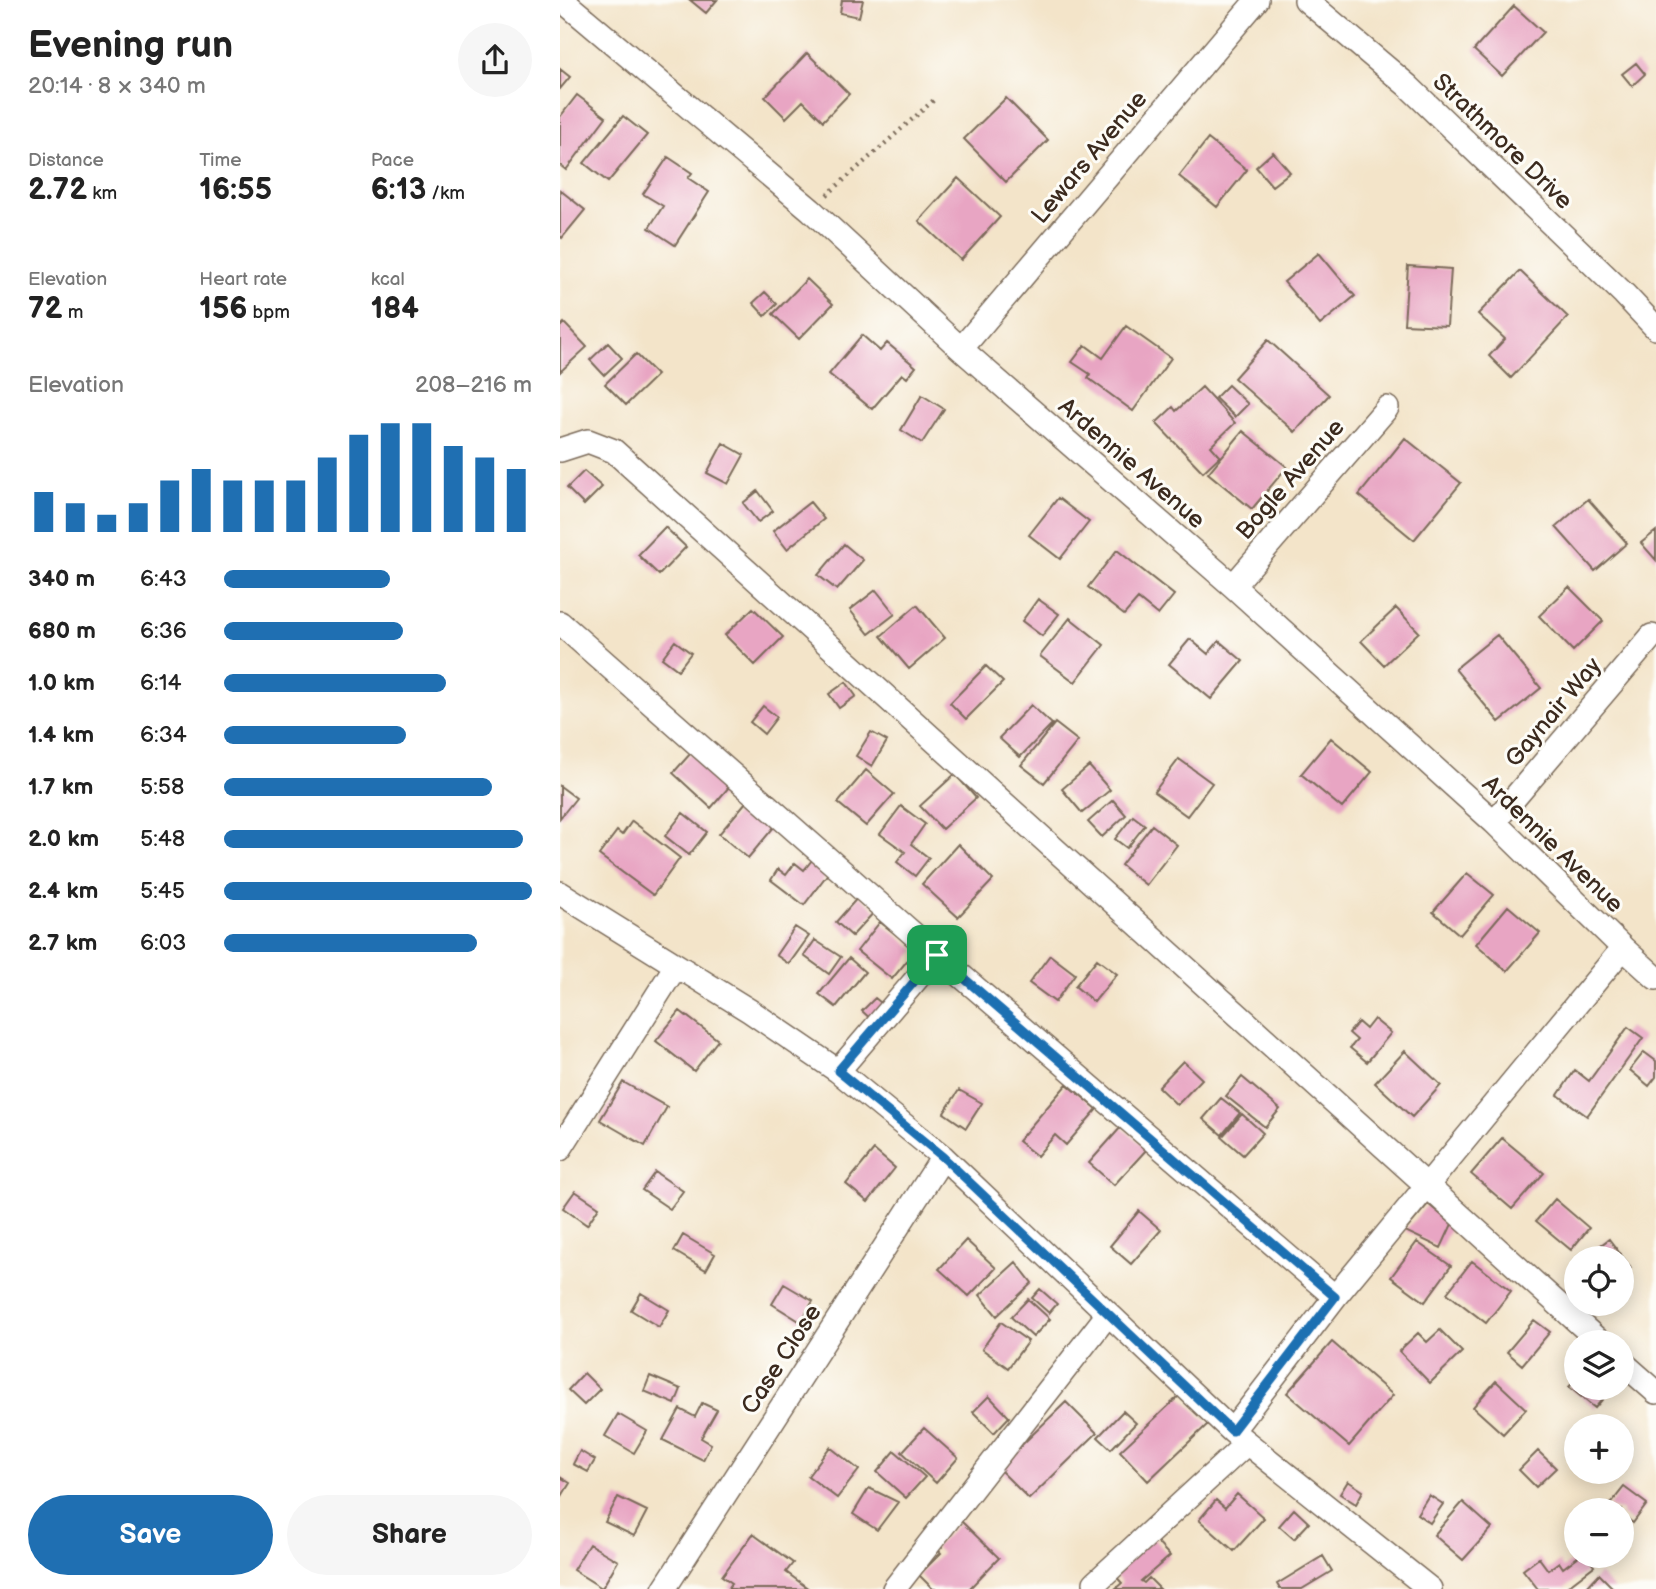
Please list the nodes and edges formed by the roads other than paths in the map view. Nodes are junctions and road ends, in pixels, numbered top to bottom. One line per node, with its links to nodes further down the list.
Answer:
1 (562, 0): 5 (street, Ardennie Avenue)
2 (1257, 0): 5 (street, Lewars Avenue)
3 (1306, 0): 4 (street, Strathmore Drive)
4 (1656, 328)
5 (961, 349): 8 (street, Ardennie Avenue)
6 (1387, 408): 8 (street, Bogle Avenue)
7 (560, 450): 20 (street)
8 (1233, 586): 11 (street, Ardennie Avenue)
9 (560, 623): 14 (street)
10 (1652, 636): 11 (street, Gaynair Way)
11 (1494, 822): 13 (street, Ardennie Avenue)
12 (560, 893): 15 (street)
13 (1623, 948): 16 (street, Ardennie Avenue); 20 (street)
14 (937, 955): 17 (street); 21 (street)
15 (684, 970): 17 (street); 18 (street)
16 (1656, 978)
17 (838, 1071): 19 (street)
18 (560, 1149)
19 (943, 1157): 22 (street); 28 (street, Case Close)
20 (1427, 1186): 21 (street); 23 (street)
21 (1335, 1297): 26 (street)
22 (1108, 1314): 26 (street); 29 (street)
23 (1587, 1330)
24 (1634, 1373): 25 (street)
25 (1656, 1392)
26 (1239, 1437): 27 (street); 30 (street)
27 (1095, 1583)
28 (664, 1589)
29 (894, 1589)
30 (1430, 1589)

